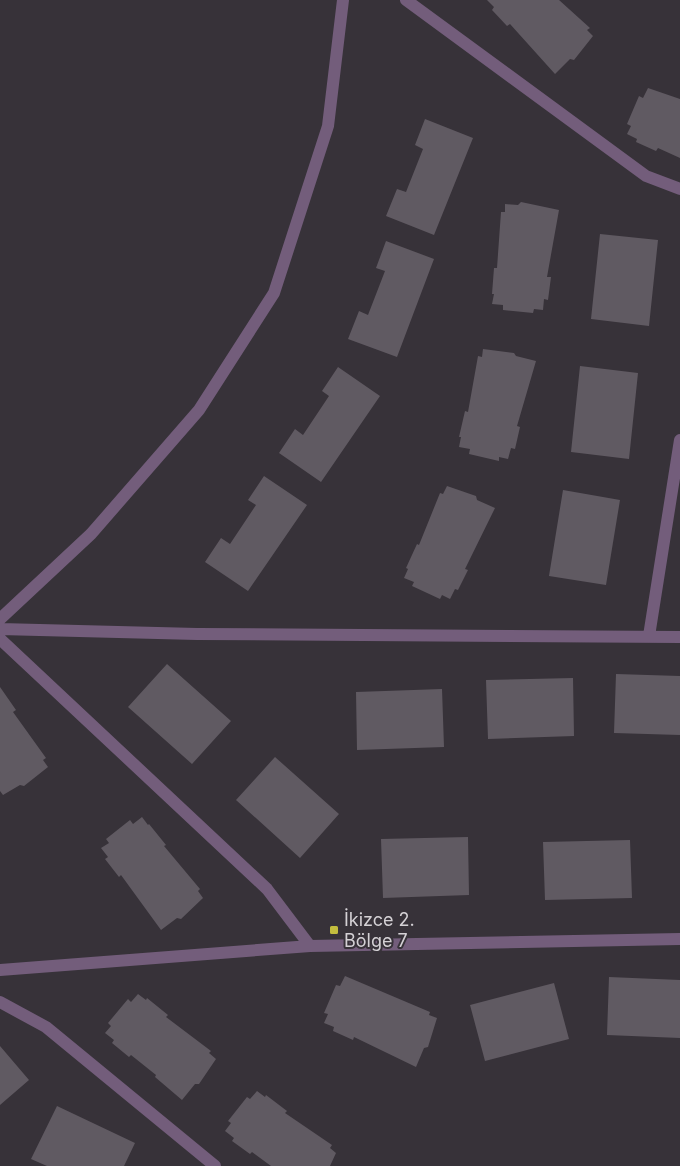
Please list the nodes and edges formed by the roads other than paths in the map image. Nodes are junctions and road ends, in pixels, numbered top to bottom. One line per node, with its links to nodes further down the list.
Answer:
1 (343, 0): 5 (street)
2 (406, 0): 3 (street)
3 (680, 189)
4 (680, 440): 7 (street)
5 (0, 619)
6 (0, 629): 7 (street)
7 (649, 636): 8 (street)
8 (680, 637)
9 (0, 639): 11 (street)
10 (680, 939): 11 (street)
11 (310, 946): 12 (street)
12 (0, 970)
13 (0, 1002): 14 (street)
14 (214, 1166)

